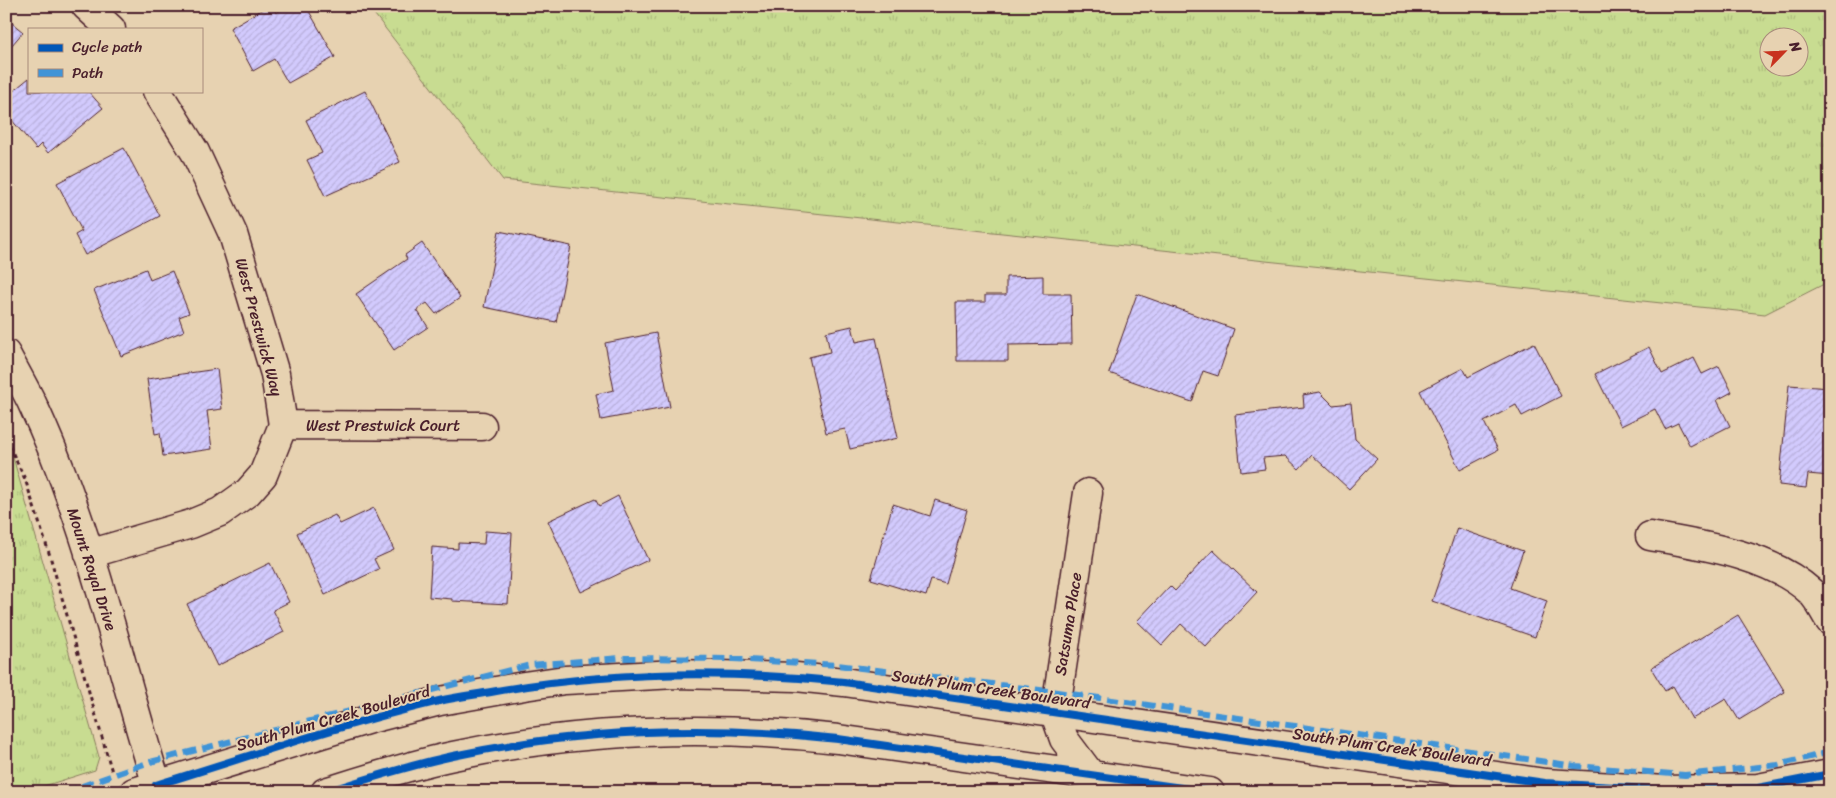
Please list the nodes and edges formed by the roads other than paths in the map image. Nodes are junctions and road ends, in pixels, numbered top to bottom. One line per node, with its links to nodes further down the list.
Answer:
1 (86, 6): 2 (street)
2 (110, 28)
3 (158, 92): 5 (street, West Prestwick Way)
4 (6, 354): 9 (street, Mount Royal Drive)
5 (283, 425): 6 (street, West Prestwick Court); 9 (street)
6 (482, 426)
7 (1088, 493): 11 (street, Satsuma Place)
8 (1650, 536): 10 (street)
9 (89, 554): 14 (street, Mount Royal Drive)
10 (1830, 621)
11 (1055, 714): 13 (street, Satsuma Place); 14 (street, South Plum Creek Boulevard); 15 (street, South Plum Creek Boulevard)
12 (1830, 774): 15 (street, South Plum Creek Boulevard)
13 (1091, 775): 16 (street); 17 (street)
14 (140, 786)
15 (1544, 788)
16 (325, 792)
17 (1210, 792)

